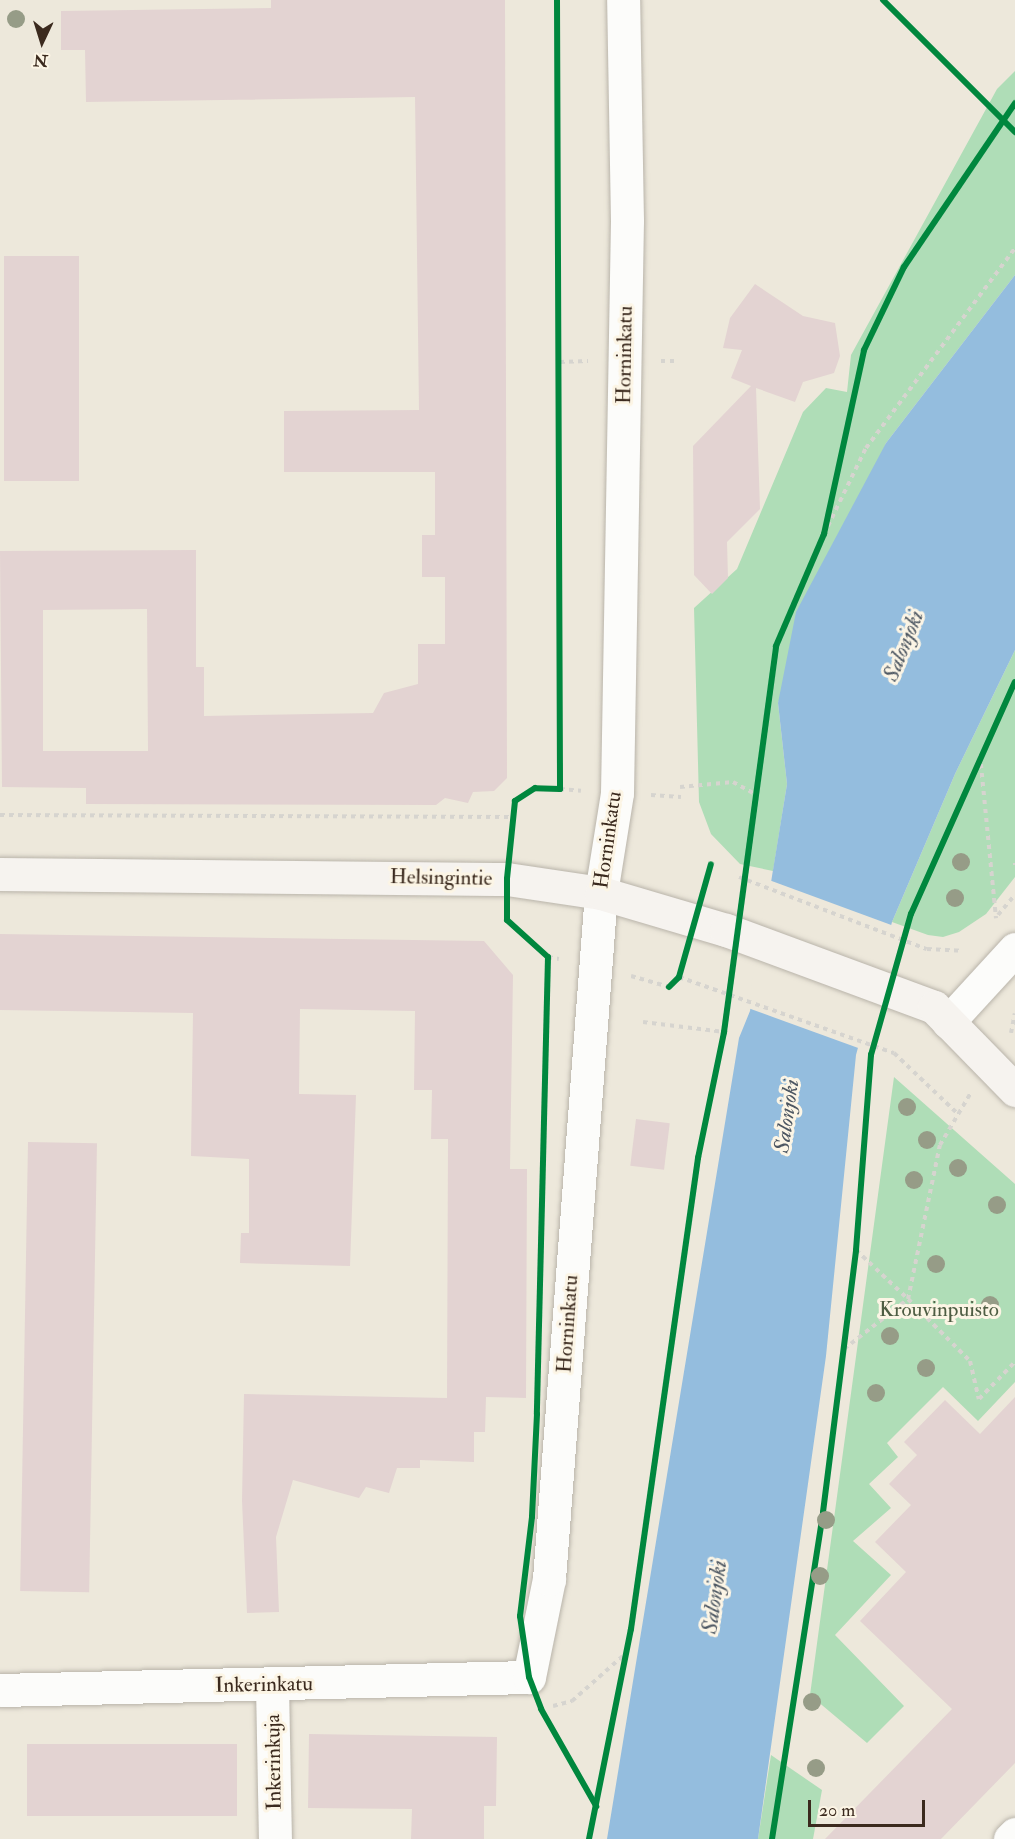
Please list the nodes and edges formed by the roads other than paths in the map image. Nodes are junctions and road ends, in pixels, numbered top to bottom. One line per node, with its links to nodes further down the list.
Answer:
1 (623, 0): 3 (street, Horninkatu)
2 (0, 874): 3 (main road, Helsingintie)
3 (601, 893): 5 (main road, Helsingintie); 7 (street, Horninkatu)
4 (1015, 950): 5 (street)
5 (941, 1015): 6 (main road)
6 (1015, 1090)
7 (529, 1677): 8 (street, Inkerinkatu)
8 (272, 1685): 9 (street, Inkerinkatu); 11 (street, Inkerinkuja)
9 (0, 1690)
10 (1015, 1834): 12 (street)
11 (275, 1839)
12 (1010, 1839)

